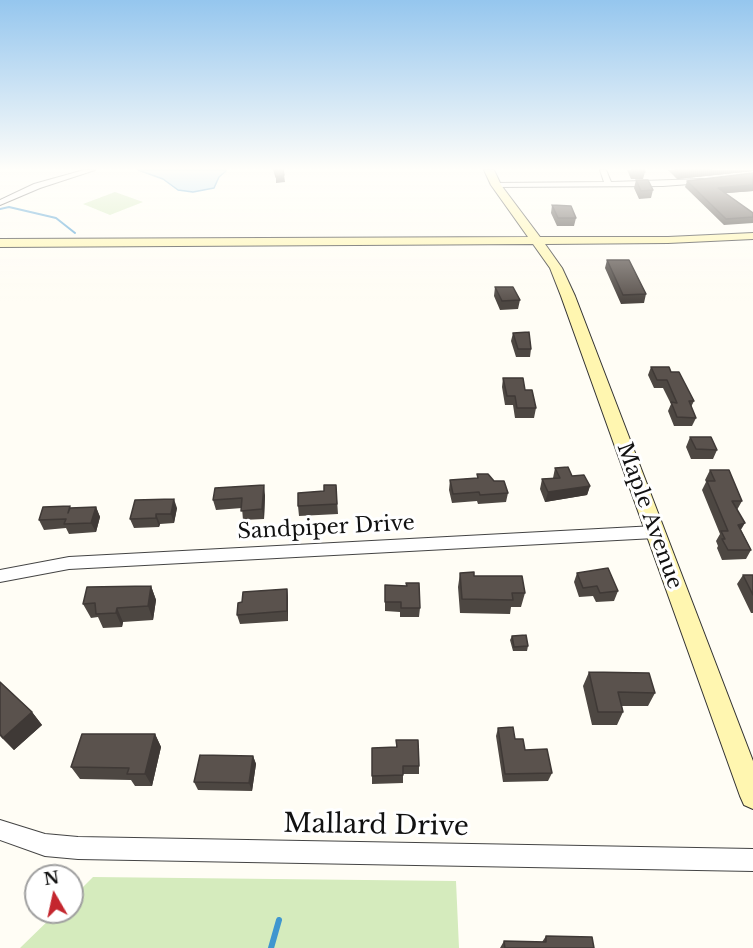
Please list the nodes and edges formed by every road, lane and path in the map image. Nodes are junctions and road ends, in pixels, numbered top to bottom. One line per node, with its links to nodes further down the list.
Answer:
1 (517, 214): 3 (main road, Maple Avenue)
2 (752, 237): 3 (main road)
3 (535, 240): 4 (main road); 5 (main road, Maple Avenue)
4 (0, 243)
5 (655, 532): 6 (street, Sandpiper Drive); 7 (main road, Maple Avenue)
6 (0, 576)
7 (753, 796)
8 (0, 830): 9 (street, Mallard Drive)
9 (753, 860)

